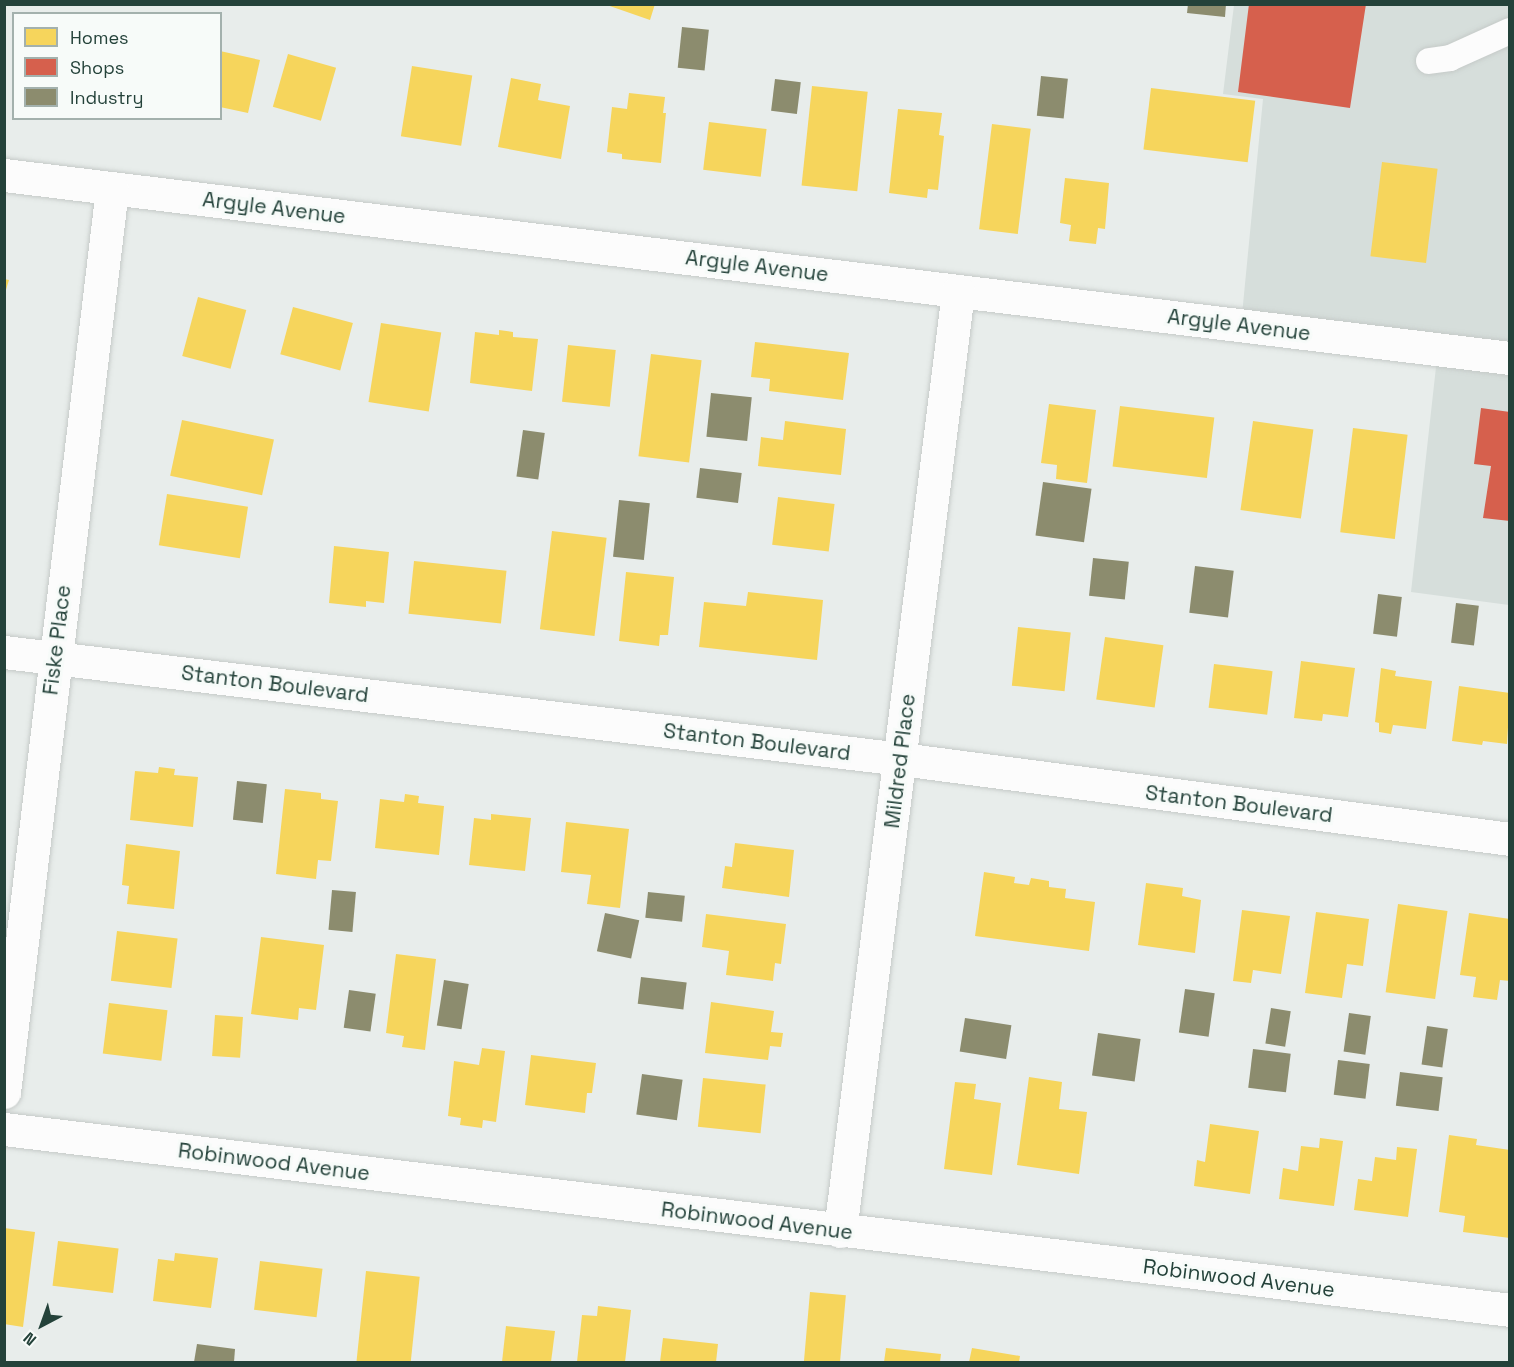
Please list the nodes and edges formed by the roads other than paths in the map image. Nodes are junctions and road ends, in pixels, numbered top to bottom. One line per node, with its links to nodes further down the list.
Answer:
1 (1509, 31): 2 (lane)
2 (1429, 61)
3 (4, 175): 4 (street, Argyle Avenue)
4 (112, 189): 5 (street, Argyle Avenue); 8 (street, Fiske Place)
5 (958, 291): 6 (street, Argyle Avenue); 9 (street, Mildred Place)
6 (1509, 358)
7 (4, 652): 8 (street, Stanton Boulevard)
8 (54, 658): 9 (street, Stanton Boulevard); 11 (street, Fiske Place)
9 (901, 759): 10 (street, Stanton Boulevard); 13 (street, Mildred Place)
10 (1509, 839)
11 (4, 1092)
12 (4, 1129): 13 (street, Robinwood Avenue)
13 (840, 1231): 14 (street, Robinwood Avenue)
14 (1509, 1310)

